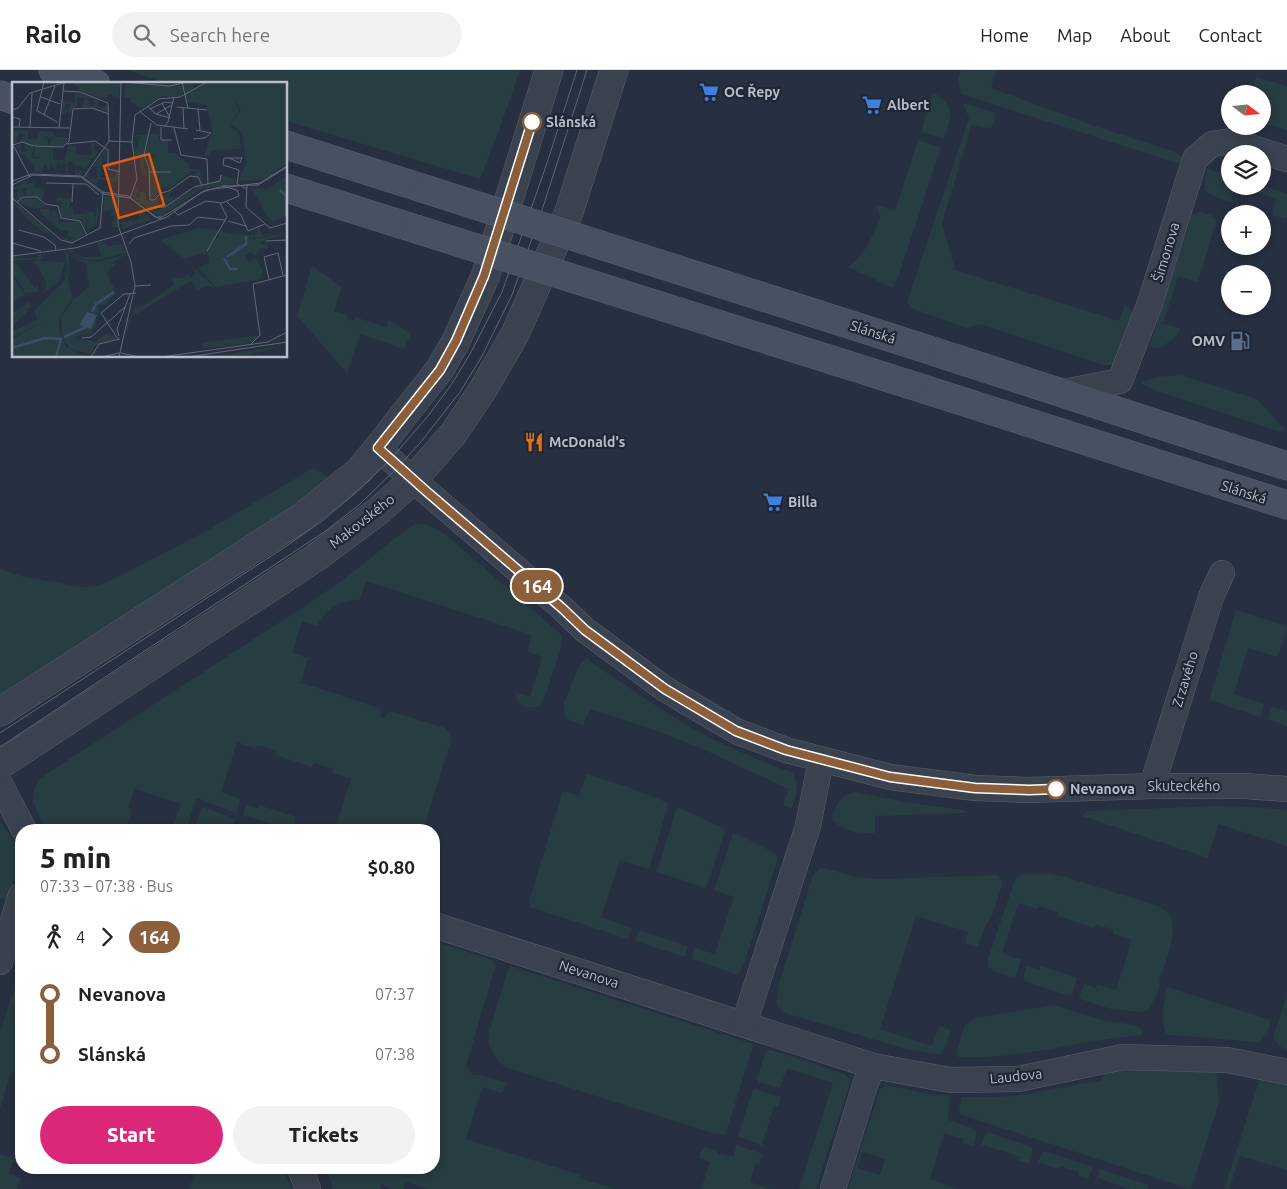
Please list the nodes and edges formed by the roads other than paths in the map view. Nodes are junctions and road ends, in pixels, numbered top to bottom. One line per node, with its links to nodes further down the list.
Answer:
1 (54, 70): 4 (main road)
2 (549, 70): 11 (street)
3 (614, 70): 13 (street, Makovského)
4 (90, 82)
5 (0, 95): 6 (main road)
6 (12, 99)
7 (288, 146): 10 (main road, Slánská, bridge)
8 (1287, 159): 10 (street, Šimonova)
9 (288, 189): 14 (main road, Slánská, bridge)
10 (1059, 393): 12 (main road, Slánská)
11 (378, 448): 13 (street, Skuteckého); 16 (street)
12 (1287, 466)
13 (413, 480): 17 (street, Skuteckého); 18 (street, Makovského)
14 (1287, 505)
15 (1222, 573): 20 (street, Zrzavého)
16 (0, 712)
17 (821, 760): 20 (street, Skuteckého); 26 (street)
18 (0, 766)
19 (0, 784): 22 (street)
20 (1152, 786): 21 (street, Skuteckého)
21 (1287, 789)
22 (21, 824)
23 (15, 914): 25 (street)
24 (440, 927): 26 (street, Nevanova)
25 (0, 962)
26 (744, 1024): 27 (street, Nevanova)
27 (873, 1066): 28 (street, Laudova); 31 (street)
28 (1287, 1072)
29 (302, 1174): 30 (street)
30 (308, 1189)
31 (833, 1189)

